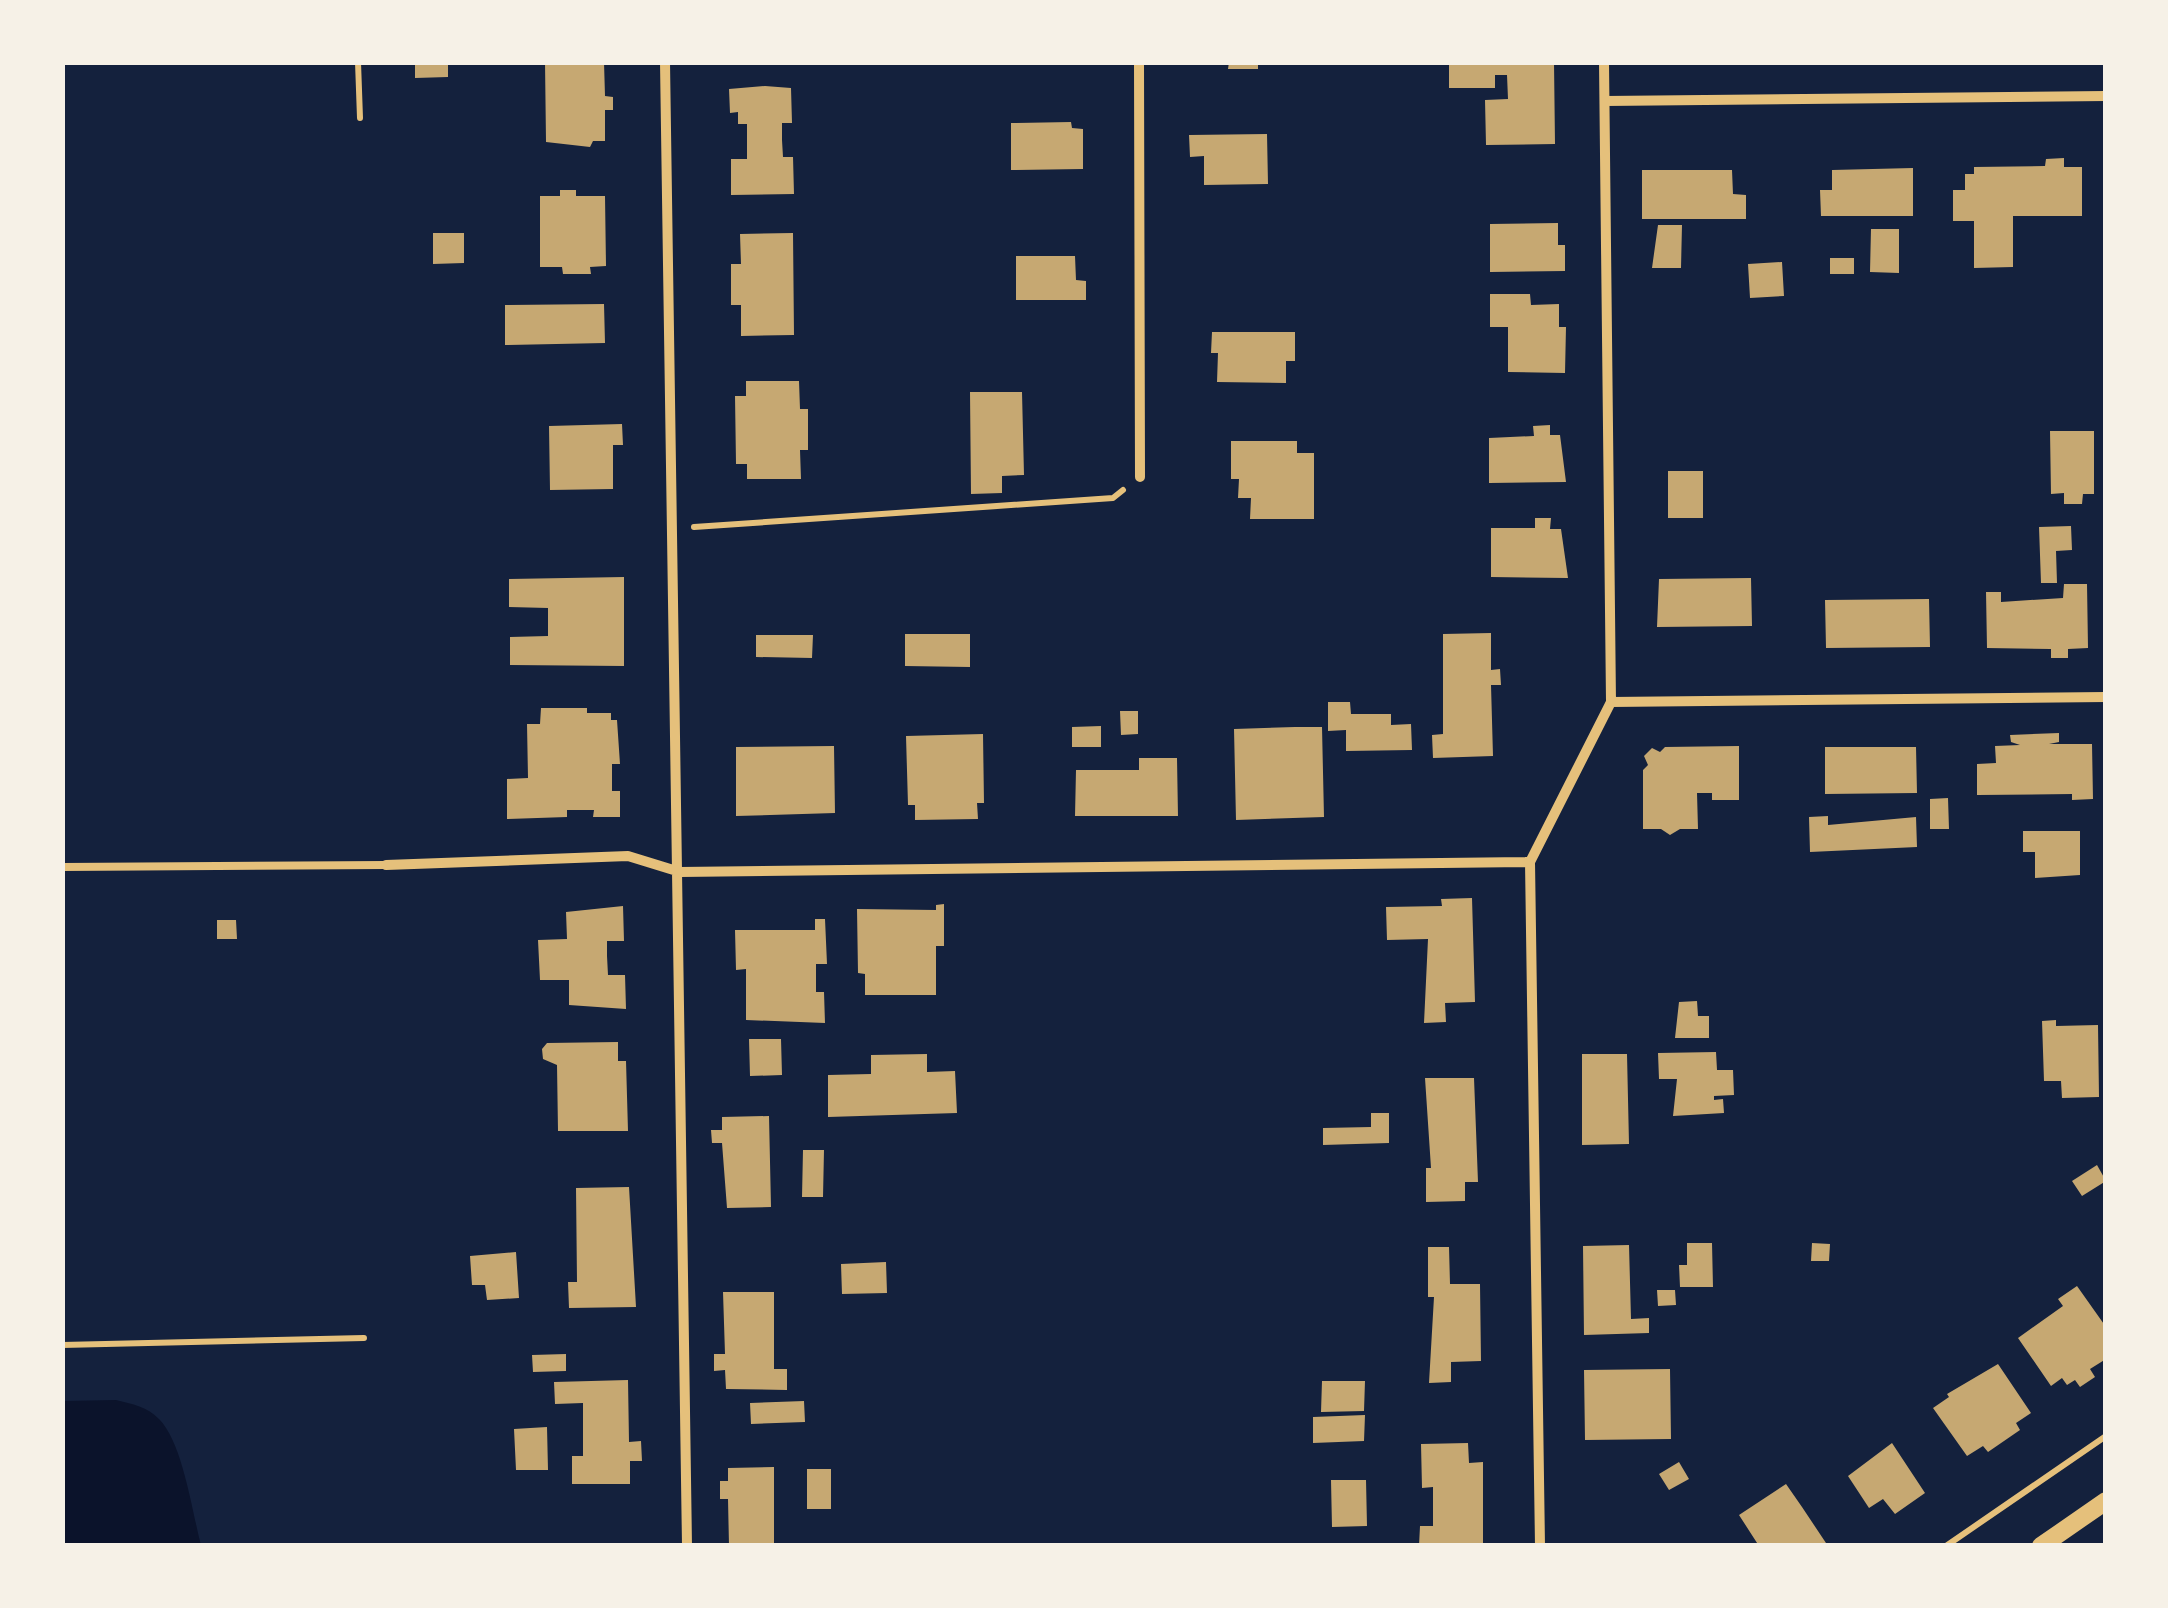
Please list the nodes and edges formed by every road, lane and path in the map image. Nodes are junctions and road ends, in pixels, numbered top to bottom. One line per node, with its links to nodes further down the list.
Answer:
1 (358, 62): 7 (path)
2 (665, 62): 9 (street)
3 (1139, 62): 8 (street)
4 (1604, 62): 6 (street)
5 (2106, 96): 6 (street)
6 (1604, 101): 11 (street)
7 (360, 118)
8 (1140, 477): 9 (path)
9 (675, 528): 15 (street)
10 (2106, 697): 11 (street)
11 (1611, 702): 12 (street)
12 (1530, 862): 15 (street); 21 (street)
13 (386, 865): 14 (lane); 15 (street)
14 (62, 867)
15 (680, 872): 20 (street)
16 (364, 1338): 17 (path)
17 (62, 1344)
18 (2106, 1436): 22 (path)
19 (2106, 1501): 23 (street)
20 (687, 1546)
21 (1540, 1546)
22 (1946, 1546)
23 (2041, 1546)

